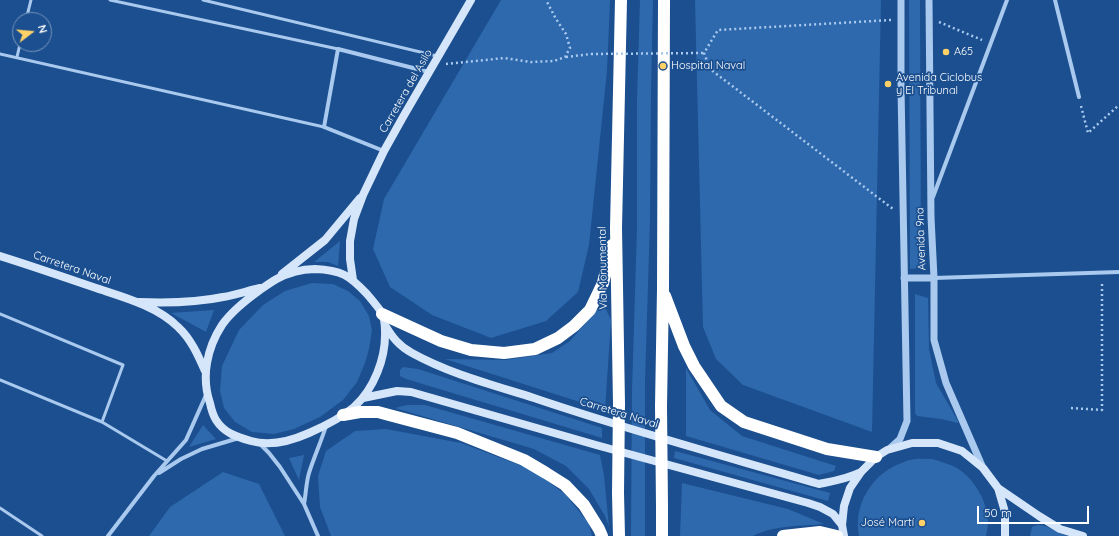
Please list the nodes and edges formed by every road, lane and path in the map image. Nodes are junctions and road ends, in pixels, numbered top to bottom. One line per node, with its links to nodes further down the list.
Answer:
1 (31, 0): 13 (lane)
2 (110, 0): 17 (lane)
3 (203, 0): 12 (lane)
4 (471, 0): 22 (main road, Carretera del Asilo)
5 (546, 0): 23 (path)
6 (621, 0): 32 (highway, Vía Monumental)
7 (664, 0): 41 (highway)
8 (901, 0): 15 (street, Avenida 9na)
9 (929, 0): 14 (street, Avenida 9na)
10 (1007, 0): 16 (street)
11 (1054, 0): 25 (street)
12 (215, 1): 22 (lane)
13 (28, 12)
14 (929, 18): 16 (path); 30 (street, Avenida 9na)
15 (900, 20): 19 (path); 31 (street, Avenida 9na)
16 (991, 44): 30 (street)
17 (338, 49): 24 (street); 27 (street)
18 (18, 52): 21 (lane)
19 (704, 53): 23 (path, bridge); 31 (path)
20 (0, 54): 21 (lane)
21 (17, 57): 27 (lane)
22 (439, 57): 24 (main road, Carretera del Asilo)
23 (565, 57): 24 (path)
24 (432, 69): 28 (main road, Carretera del Asilo)
25 (1079, 97): 26 (path)
26 (1119, 105)
27 (324, 127): 28 (street)
28 (384, 151): 29 (main road, Carretera del Asilo)
29 (363, 194): 38 (main road, Carretera del Asilo); 39 (main road, Carretera del Asilo)
30 (930, 203): 37 (street, Avenida 9na)
31 (904, 218): 36 (street, Avenida 9na)
32 (616, 228): 44 (highway); 69 (highway, Vía Monumental, bridge)
33 (0, 256): 42 (main road, Carretera Naval)
34 (1119, 272): 35 (street)
35 (1102, 273): 37 (street); 49 (path)
36 (904, 278): 37 (street); 55 (street, Avenida 9na)
37 (934, 278): 58 (street, Avenida 9na)
38 (276, 280): 39 (main road); 40 (main road)
39 (353, 280): 44 (main road, Carretera Naval)
40 (264, 287): 42 (main road, Carretera Naval); 45 (main road)
41 (662, 289): 56 (highway); 70 (highway, bridge)
42 (136, 302): 45 (main road, Carretera Naval)
43 (0, 314): 51 (lane)
44 (383, 319): 48 (main road); 59 (main road, Carretera Naval)
45 (206, 372): 47 (main road)
46 (0, 380): 51 (lane)
47 (207, 394): 53 (main road); 57 (street)
48 (363, 398): 50 (main road); 64 (main road)
49 (1071, 408)
50 (343, 415): 52 (main road); 68 (highway)
51 (102, 422): 57 (lane)
52 (326, 425): 54 (main road); 62 (street)
53 (240, 438): 54 (main road); 60 (street)
54 (258, 443): 62 (street)
55 (887, 450): 56 (main road); 58 (main road)
56 (876, 457): 59 (main road)
57 (167, 461): 60 (street)
58 (983, 468): 61 (main road)
59 (860, 472): 64 (main road)
60 (154, 476): 66 (street)
61 (998, 488): 74 (main road); 75 (main road)
62 (304, 504): 67 (street)
63 (0, 508): 65 (lane)
64 (842, 525): 73 (main road)
65 (42, 536)
66 (108, 536)
67 (318, 536)
68 (602, 536)
69 (619, 536)
70 (662, 536)
71 (783, 536): 72 (highway)
72 (837, 536)
73 (844, 536)
74 (1004, 536)
75 (1083, 536)

